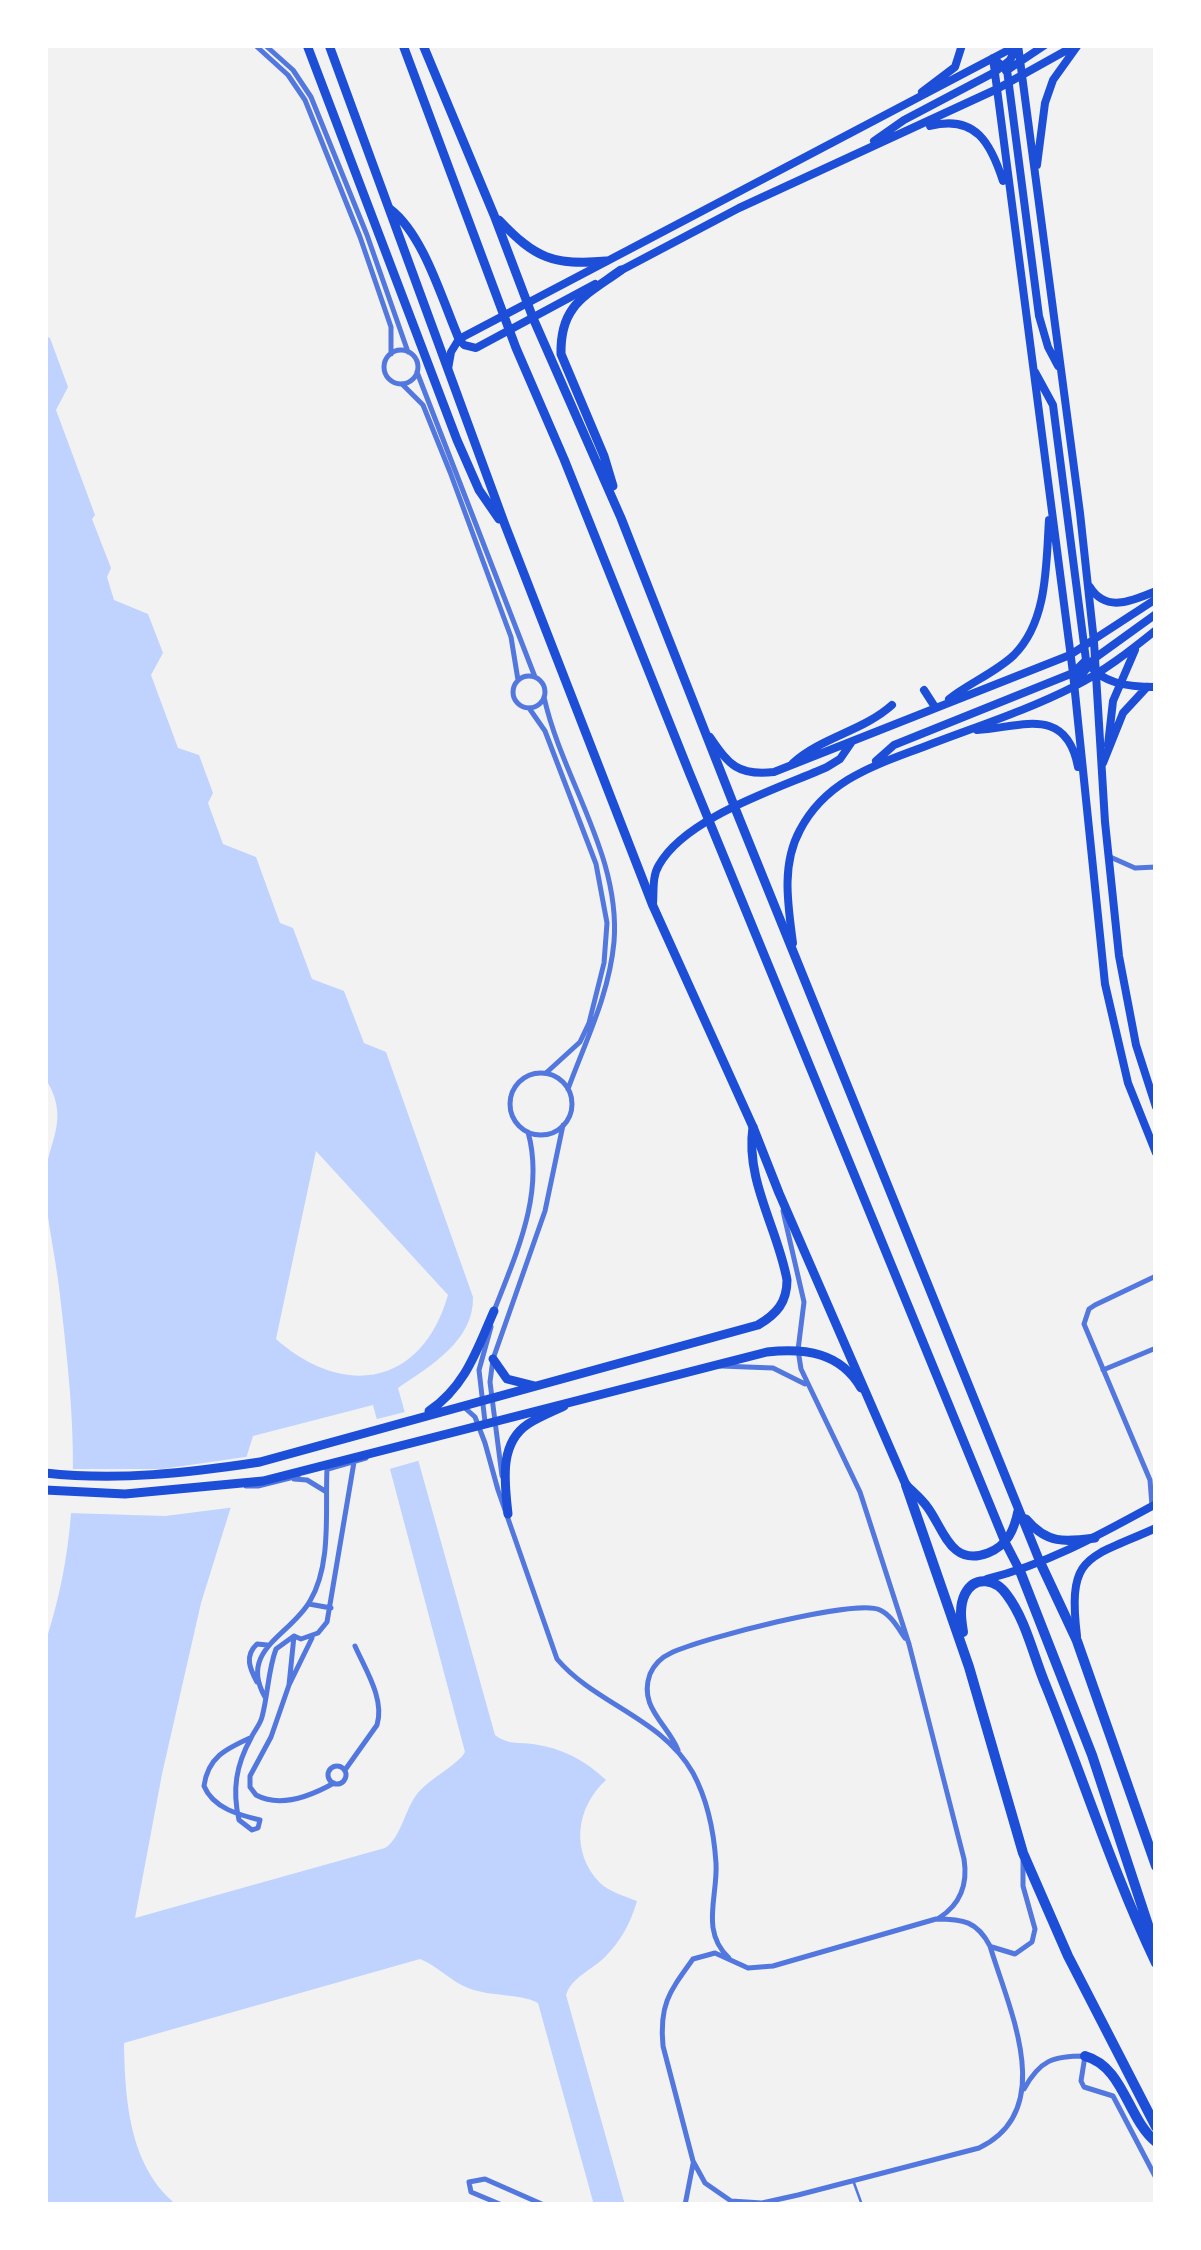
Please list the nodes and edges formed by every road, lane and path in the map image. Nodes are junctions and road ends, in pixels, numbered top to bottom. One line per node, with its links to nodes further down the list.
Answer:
1 (254, 45): 32 (street)
2 (265, 45): 31 (street)
3 (307, 45): 40 (main road)
4 (329, 45): 22 (main road)
5 (403, 45): 27 (main road)
6 (423, 45): 23 (main road)
7 (962, 45): 17 (main road)
8 (1018, 45): 12 (main road); 12 (main road)
9 (1045, 45): 12 (main road)
10 (1077, 45): 14 (main road); 20 (main road)
11 (993, 58): 12 (main road); 13 (main road); 17 (main road)
12 (1009, 59): 13 (main road); 14 (main road); 15 (main road); 16 (main road)
13 (996, 72): 16 (main road); 19 (main road)
14 (1021, 76): 15 (main road); 20 (main road)
15 (1009, 82): 16 (main road); 36 (main road)
16 (997, 89): 18 (main road); 21 (main road)
17 (912, 102): 24 (main road)
18 (907, 132): 19 (main road); 21 (main road)
19 (864, 148): 25 (main road)
20 (1036, 174): 36 (main road)
21 (1009, 198): 34 (main road)
22 (388, 207): 30 (main road); 33 (main road)
23 (494, 215): 24 (main road); 26 (main road)
24 (606, 262): 26 (main road)
25 (620, 270): 28 (main road); 39 (main road)
26 (526, 302): 27 (main road); 28 (main road)
27 (502, 315): 29 (main road); 30 (main road)
28 (533, 318): 29 (main road); 39 (main road)
29 (508, 330): 30 (main road); 75 (main road)
30 (459, 340): 33 (main road)
31 (408, 352): 32 (street); 35 (street)
32 (390, 354): 37 (street)
33 (448, 368): 40 (main road)
34 (1032, 368): 38 (main road); 47 (main road)
35 (417, 372): 37 (street); 52 (street)
36 (1062, 372): 41 (main road)
37 (402, 384): 53 (street)
38 (1050, 501): 48 (main road); 60 (main road)
39 (621, 518): 66 (main road)
40 (505, 525): 79 (main road)
41 (1087, 584): 42 (main road); 45 (main road)
42 (1156, 595): 45 (main road)
43 (1156, 614): 49 (main road)
44 (1156, 630): 46 (main road)
45 (1094, 642): 47 (main road); 49 (main road)
46 (1138, 644): 51 (main road); 54 (main road)
47 (1084, 648): 48 (main road); 49 (main road)
48 (1070, 655): 50 (main road); 60 (main road)
49 (1090, 661): 50 (main road); 51 (main road); 55 (main road)
50 (1073, 673): 55 (main road); 63 (main road)
51 (1095, 674): 54 (main road); 55 (main road); 73 (main road)
52 (534, 677): 53 (street); 58 (street)
53 (518, 680): 61 (street)
54 (1119, 684): 56 (main road); 70 (main road)
55 (1074, 686): 65 (main road); 76 (main road)
56 (1151, 687): 70 (main road)
57 (924, 690): 60 (main road)
58 (544, 697): 61 (street); 84 (street)
59 (892, 705): 72 (main road)
60 (939, 706): 62 (main road); 63 (main road)
61 (529, 708): 83 (street)
62 (919, 714): 64 (main road); 68 (main road)
63 (945, 724): 64 (main road); 67 (main road)
64 (927, 731): 69 (main road); 71 (main road)
65 (967, 731): 67 (main road); 76 (main road)
66 (708, 733): 72 (main road); 74 (main road)
67 (951, 736): 69 (main road)
68 (854, 740): 72 (main road); 74 (main road)
69 (933, 744): 71 (main road)
70 (1108, 745): 73 (main road)
71 (869, 766): 80 (main road)
72 (787, 768)
73 (1101, 772): 77 (main road)
74 (735, 808): 75 (main road); 80 (main road)
75 (709, 820): 79 (main road); 120 (main road)
76 (1088, 823): 89 (main road)
77 (1108, 856): 78 (street); 82 (main road)
78 (1156, 867)
79 (653, 906): 87 (main road)
80 (794, 949): 116 (main road)
81 (1156, 1066): 82 (street)
82 (1144, 1071): 85 (main road)
83 (546, 1073): 84 (street); 88 (street)
84 (568, 1090): 86 (street)
85 (1156, 1107)
86 (563, 1124): 88 (street); 95 (street)
87 (754, 1127): 90 (main road); 99 (main road)
88 (528, 1132): 92 (street)
89 (1156, 1153)
90 (779, 1193): 94 (street); 105 (main road)
91 (1156, 1276): 97 (street)
92 (494, 1310): 101 (street); 103 (main road)
93 (1156, 1348): 97 (street)
94 (798, 1350): 96 (main road); 98 (street); 105 (main road)
95 (493, 1359): 99 (main road); 101 (street)
96 (716, 1366): 98 (street); 100 (main road)
97 (1103, 1370): 115 (street)
98 (808, 1386): 130 (street)
99 (543, 1387): 101 (main road)
100 (574, 1400): 104 (main road); 117 (main road)
101 (486, 1401): 102 (main road); 104 (street); 104 (street)
102 (460, 1406): 103 (main road); 104 (street)
103 (416, 1418): 109 (main road)
104 (485, 1422): 106 (main road); 117 (street); 117 (street)
105 (882, 1424): 112 (main road)
106 (376, 1451): 107 (street); 111 (main road)
107 (354, 1462): 108 (street); 125 (street)
108 (328, 1469): 110 (street); 114 (street)
109 (45, 1473)
110 (286, 1480): 111 (street); 114 (street)
111 (243, 1484): 113 (main road)
112 (906, 1485): 120 (main road); 133 (highway)
113 (45, 1490)
114 (326, 1492): 124 (street)
115 (1154, 1506): 119 (main road)
116 (1018, 1510): 119 (main road); 120 (main road); 121 (main road)
117 (508, 1514): 138 (street)
118 (1156, 1532): 129 (main road)
119 (1095, 1538): 121 (main road)
120 (1006, 1542): 122 (main road)
121 (1040, 1562): 122 (main road); 129 (highway)
122 (1020, 1570): 123 (main road); 145 (highway)
123 (977, 1581): 133 (highway); 146 (highway)
124 (309, 1604): 125 (street); 126 (street)
125 (331, 1608): 128 (street)
126 (290, 1629): 127 (street); 131 (street)
127 (294, 1636): 128 (street); 135 (street); 136 (street)
128 (313, 1636): 135 (street)
129 (1077, 1641): 142 (highway)
130 (908, 1644): 138 (street); 143 (street)
131 (267, 1645): 134 (street); 134 (street)
132 (355, 1646): 139 (street)
133 (969, 1667): 141 (highway)
134 (258, 1684): 136 (street)
135 (289, 1685): 140 (street)
136 (265, 1697): 137 (street)
137 (250, 1738): 137 (street)
138 (679, 1752): 147 (street)
139 (345, 1770): 140 (street); 140 (street)
140 (334, 1783)
141 (1023, 1853): 144 (street); 150 (highway)
142 (1156, 1866)
143 (936, 1920): 144 (street); 147 (street)
144 (990, 1946): 149 (street)
145 (1156, 1950)
146 (1156, 1963)
147 (735, 1964): 152 (street)
148 (1085, 2056): 149 (street); 151 (highway); 153 (street)
149 (1023, 2091): 154 (street)
150 (1156, 2128)
151 (1156, 2142)
152 (693, 2161): 155 (street); 158 (street)
153 (1156, 2178)
154 (854, 2181): 155 (street); 160 (lane)
155 (798, 2195): 159 (street)
156 (502, 2205): 157 (street)
157 (544, 2205)
158 (684, 2205)
159 (780, 2205)
160 (862, 2205)

